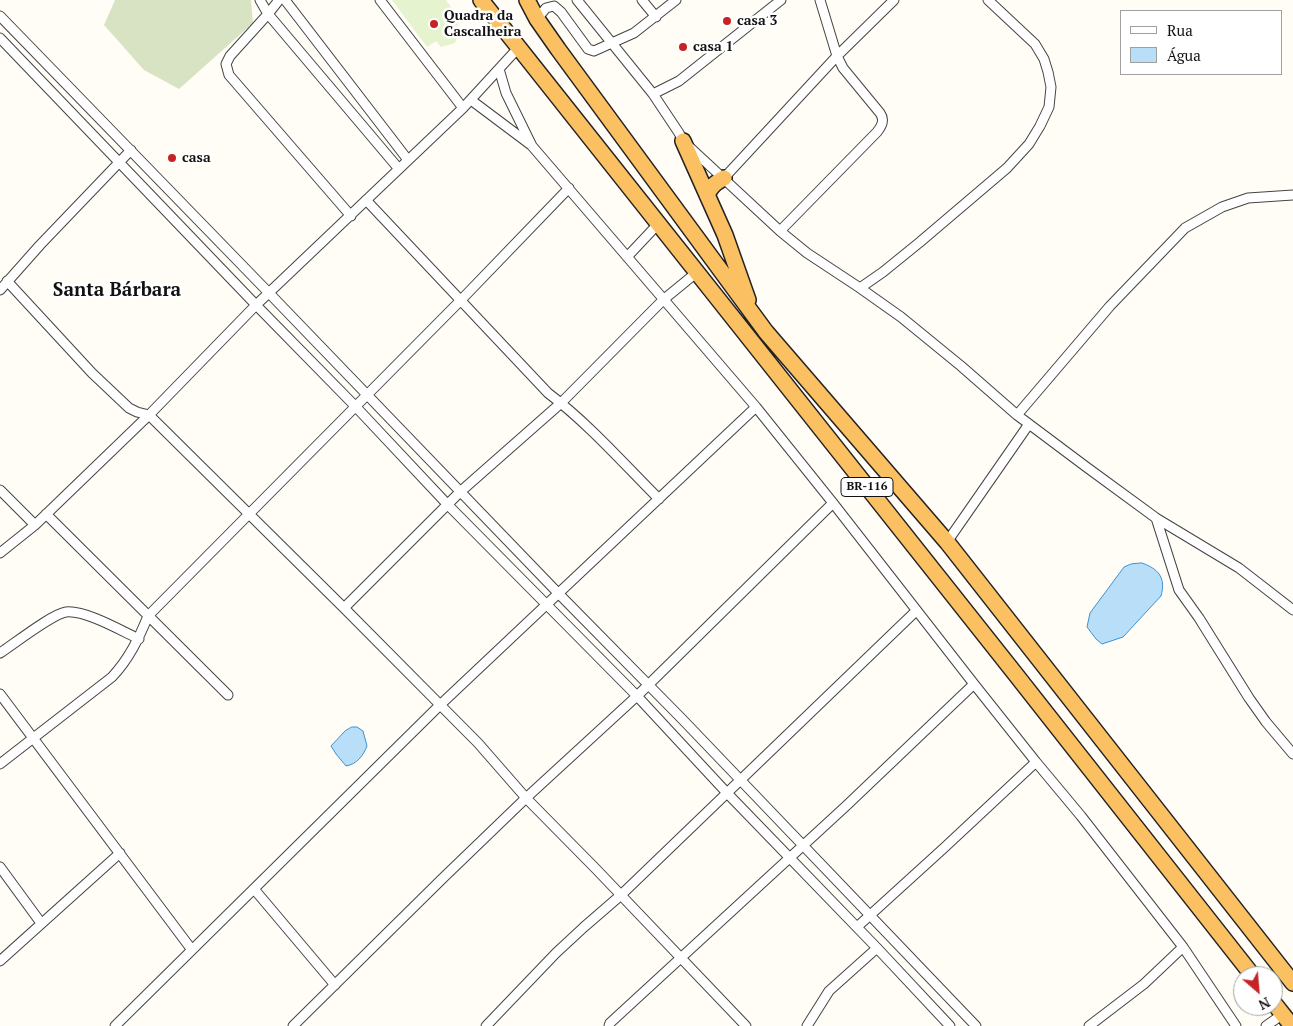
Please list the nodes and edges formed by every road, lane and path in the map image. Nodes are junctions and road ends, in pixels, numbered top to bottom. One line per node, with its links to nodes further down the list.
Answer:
1 (260, 0): 14 (street)
2 (279, 0): 14 (street)
3 (285, 0): 29 (street)
4 (380, 0): 25 (street)
5 (481, 0): 20 (highway, BR-116)
6 (527, 0): 17 (highway)
7 (577, 0): 19 (street)
8 (642, 0): 16 (street)
9 (676, 0): 16 (street)
10 (781, 0): 23 (street)
11 (820, 0): 21 (street)
12 (894, 0): 21 (street)
13 (988, 0): 45 (street)
14 (268, 14): 31 (street); 37 (street)
15 (0, 16): 28 (street)
16 (656, 17): 19 (street)
17 (537, 19): 19 (street); 51 (highway)
18 (0, 38): 30 (street)
19 (612, 43): 23 (street)
20 (519, 47): 22 (street); 39 (highway, BR-116)
21 (837, 56): 32 (street); 40 (street)
22 (499, 69): 24 (street); 27 (street)
23 (653, 94): 26 (street)
24 (471, 100): 25 (street); 27 (street)
25 (463, 108): 29 (street)
26 (683, 141): 32 (street); 34 (highway)
27 (532, 146): 33 (street)
28 (131, 150): 30 (street); 38 (street)
29 (408, 160): 31 (street)
30 (120, 162): 41 (street); 44 (street)
31 (399, 169): 36 (street)
32 (724, 178): 34 (highway); 40 (street)
33 (569, 188): 42 (street); 48 (street)
34 (707, 195): 51 (highway)
35 (1293, 195): 57 (street)
36 (366, 200): 37 (street); 48 (street)
37 (350, 216): 47 (street)
38 (198, 220): 41 (street); 47 (street)
39 (658, 224): 42 (street); 43 (highway, BR-116)
40 (780, 231): 45 (street)
41 (187, 233): 50 (street)
42 (627, 257): 49 (street)
43 (696, 273): 49 (street); 105 (highway, BR-116)
44 (8, 281): 46 (street); 56 (street)
45 (860, 288): 57 (street)
46 (0, 290)
47 (269, 293): 50 (street); 52 (street)
48 (461, 300): 52 (street); 53 (street)
49 (663, 300): 53 (street); 55 (street)
50 (256, 305): 54 (street); 56 (street)
51 (753, 315): 68 (highway)
52 (367, 395): 54 (street); 60 (street)
53 (561, 403): 60 (street); 61 (street)
54 (356, 407): 63 (street); 65 (street)
55 (756, 407): 61 (street); 62 (street)
56 (149, 415): 64 (street); 65 (street)
57 (1016, 415): 58 (street)
58 (1029, 424): 66 (street); 68 (street)
59 (0, 490): 67 (street)
60 (460, 492): 63 (street); 70 (street)
61 (659, 499): 70 (street)
62 (833, 503): 74 (street); 79 (street)
63 (448, 505): 71 (street); 72 (street)
64 (46, 514): 67 (street); 75 (street)
65 (249, 515): 72 (street); 75 (street)
66 (1156, 518): 73 (street); 85 (street)
67 (35, 525): 69 (street)
68 (947, 542): 106 (highway)
69 (0, 553)
70 (558, 594): 71 (street); 79 (street)
71 (546, 605): 82 (street); 83 (street)
72 (344, 608): 83 (street)
73 (1293, 610)
74 (916, 611): 78 (street); 88 (street)
75 (148, 616): 76 (street); 81 (street)
76 (138, 639): 77 (street); 84 (street)
77 (0, 653)
78 (974, 684): 86 (street); 91 (street)
79 (649, 685): 82 (street); 88 (street)
80 (0, 694): 84 (street)
81 (228, 695)
82 (637, 696): 89 (street); 90 (street)
83 (440, 706): 90 (street); 95 (street)
84 (33, 738): 87 (street); 92 (street)
85 (1293, 754)
86 (1036, 762): 97 (street); 100 (street)
87 (0, 764)
88 (741, 780): 89 (street); 91 (street)
89 (727, 793): 93 (street); 96 (street)
90 (526, 798): 96 (street); 107 (street)
91 (803, 845): 93 (street); 97 (street)
92 (120, 853): 98 (street); 102 (street)
93 (789, 857): 99 (street); 103 (street)
94 (0, 867): 98 (street)
95 (254, 889): 102 (street); 107 (street)
96 (621, 895): 103 (street); 113 (street)
97 (870, 916): 99 (street); 108 (street)
98 (41, 923): 104 (street)
99 (857, 927): 101 (street)
100 (1183, 947): 119 (street); 120 (street)
101 (877, 948): 109 (street); 116 (street)
102 (192, 950): 111 (street)
103 (681, 958): 114 (street); 115 (street)
104 (0, 961)
105 (1245, 966)
106 (1293, 983)
107 (335, 985): 112 (street)
108 (956, 1006): 109 (street); 118 (street)
109 (943, 1018): 117 (street)
110 (1288, 1020): 121 (street)
111 (115, 1026)
112 (293, 1026)
113 (486, 1026)
114 (609, 1026)
115 (746, 1026)
116 (807, 1026)
117 (950, 1026)
118 (976, 1026)
119 (1089, 1026)
120 (1236, 1026)
121 (1266, 1026)

